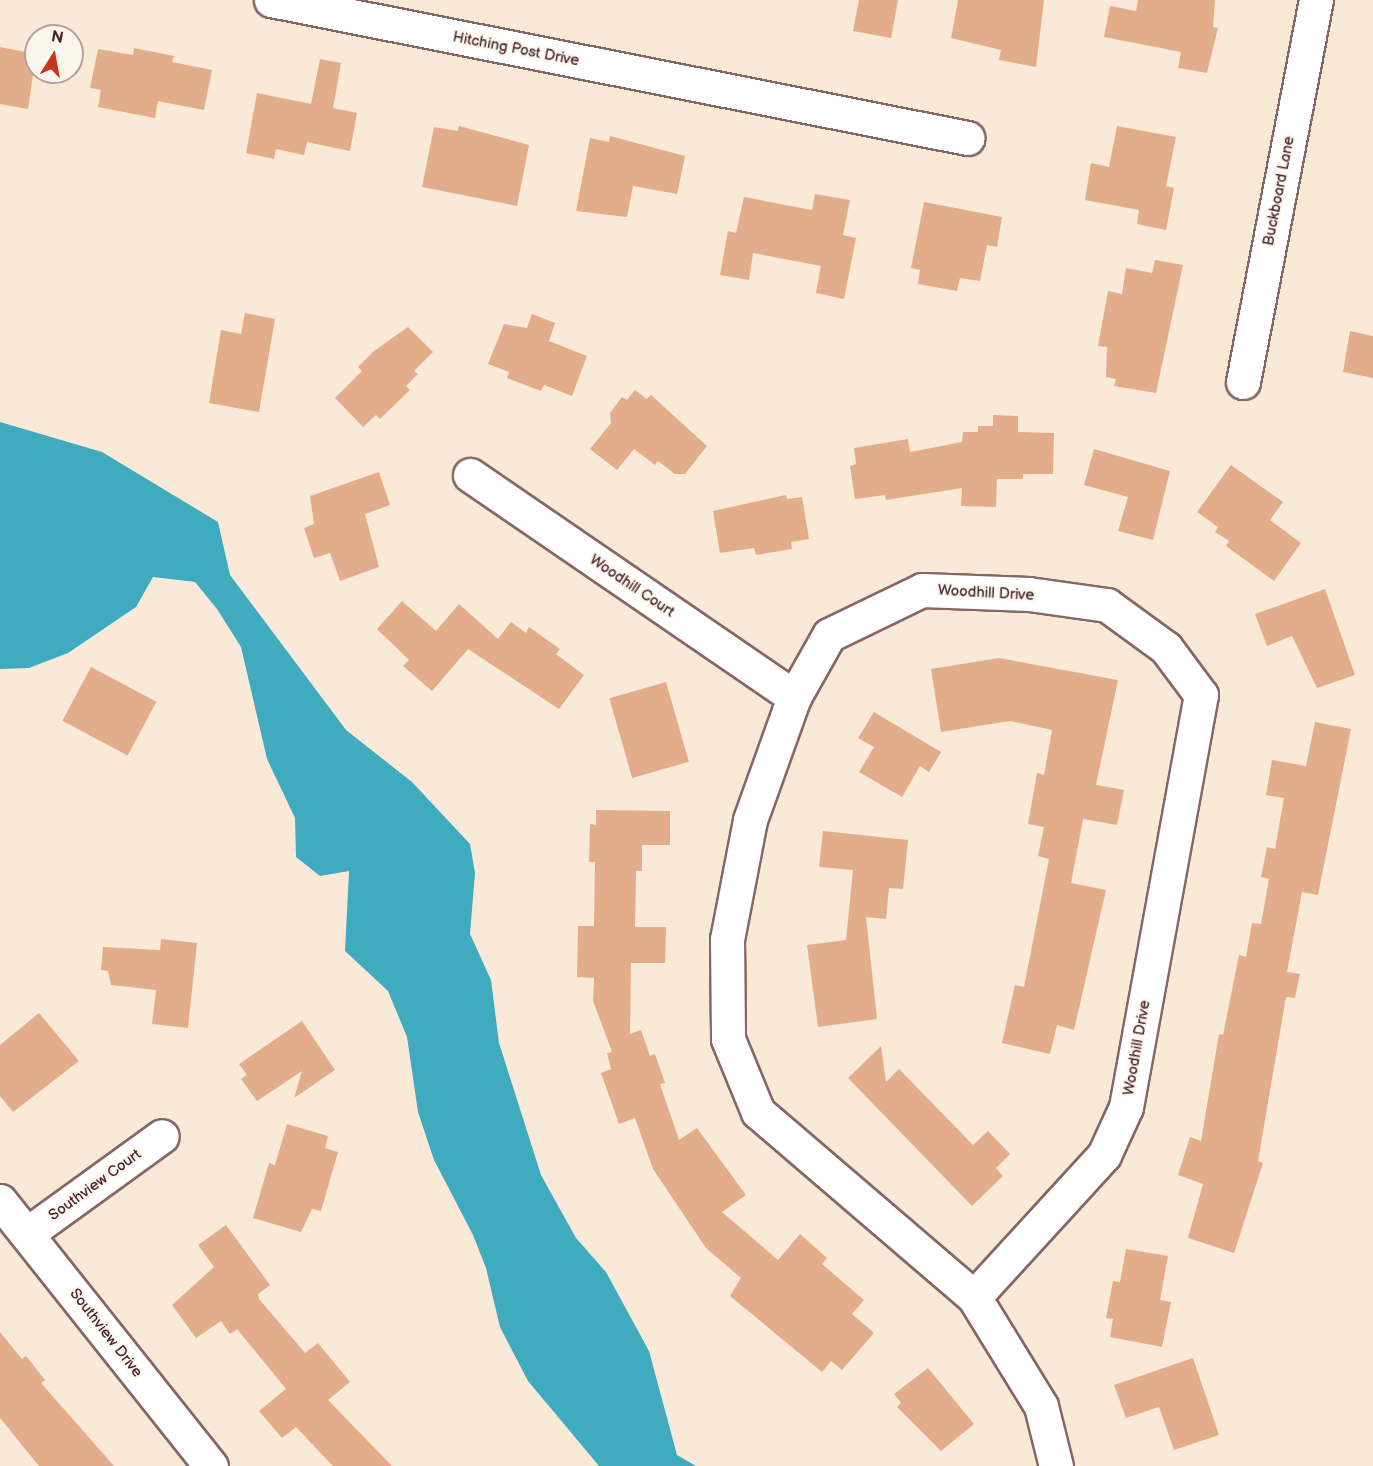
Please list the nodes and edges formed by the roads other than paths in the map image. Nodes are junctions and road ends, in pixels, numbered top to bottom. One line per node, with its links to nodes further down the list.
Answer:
1 (271, 0): 3 (street, Hitching Post Drive)
2 (1316, 0): 4 (street, Buckboard Lane)
3 (967, 138)
4 (1242, 382)
5 (470, 474): 6 (street, Woodhill Court)
6 (794, 696): 10 (street, Woodhill Drive); 10 (street, Woodhill Drive)
7 (162, 1137): 9 (street, Southview Court)
8 (0, 1201): 9 (street, Southview Drive)
9 (28, 1233): 11 (street, Southview Drive)
10 (974, 1297): 12 (street, Woodhill Drive)
11 (211, 1466)
12 (1056, 1466)

